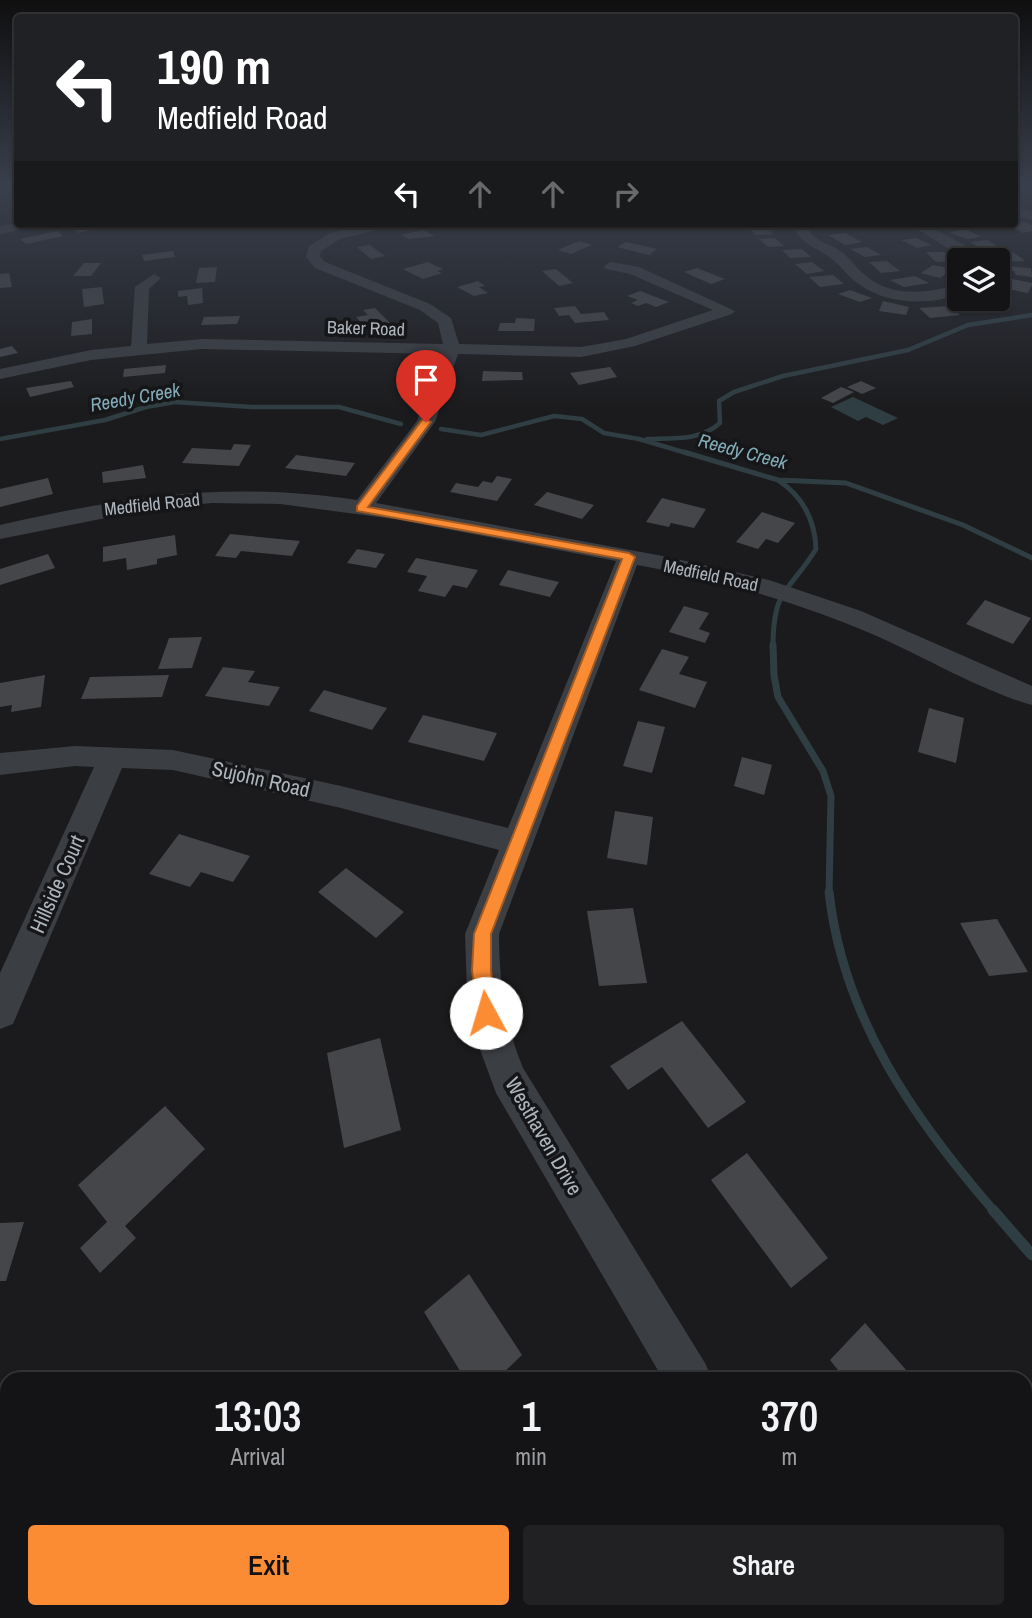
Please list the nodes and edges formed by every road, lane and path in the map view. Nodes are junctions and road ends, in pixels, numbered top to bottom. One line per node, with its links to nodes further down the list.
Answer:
1 (317, 262): 7 (street)
2 (844, 262): 5 (street)
3 (611, 266): 7 (street, Baker Road)
4 (154, 278): 6 (street)
5 (947, 293)
6 (139, 348): 7 (street, Baker Road); 8 (street, Baker Road)
7 (451, 350): 9 (street)
8 (0, 374)
9 (360, 509): 10 (street, Medfield Road); 11 (street, Medfield Road)
10 (0, 531)
11 (629, 557): 12 (street, Medfield Road); 15 (street, Westhaven Drive)
12 (1032, 696)
13 (113, 756): 14 (street, Sujohn Road); 15 (street, Sujohn Road); 16 (street, Hillside Court)
14 (0, 764)
15 (516, 842): 17 (street, Westhaven Drive)
16 (0, 1012)
17 (685, 1372)

